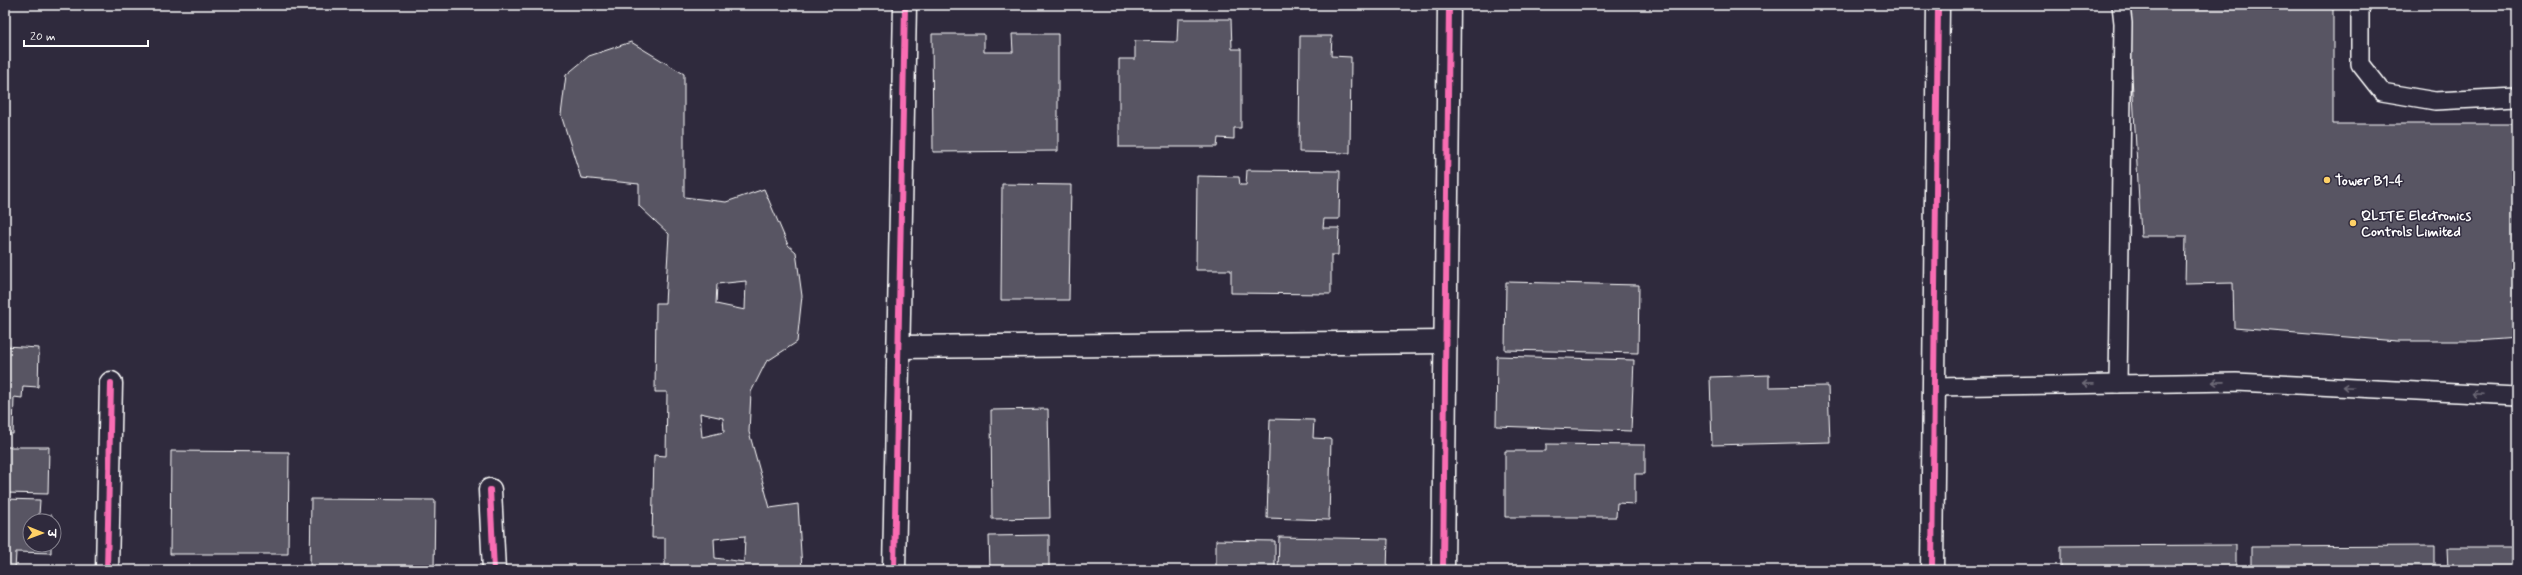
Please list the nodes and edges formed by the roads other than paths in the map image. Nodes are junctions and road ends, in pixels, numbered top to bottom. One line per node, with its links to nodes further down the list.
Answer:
1 (905, 5): 8 (street)
2 (1449, 5): 7 (street)
3 (1938, 5): 11 (street)
4 (2121, 5): 10 (lane)
5 (2360, 5): 6 (lane)
6 (2517, 98)
7 (1445, 342): 8 (street); 17 (street)
8 (899, 347): 16 (street)
9 (111, 383): 14 (street)
10 (2118, 384): 11 (lane, one-way to 11); 12 (lane, one-way to 10)
11 (1934, 386): 18 (street)
12 (2517, 396)
13 (490, 490): 15 (street)
14 (107, 570)
15 (494, 570)
16 (894, 570)
17 (1443, 570)
18 (1932, 570)

